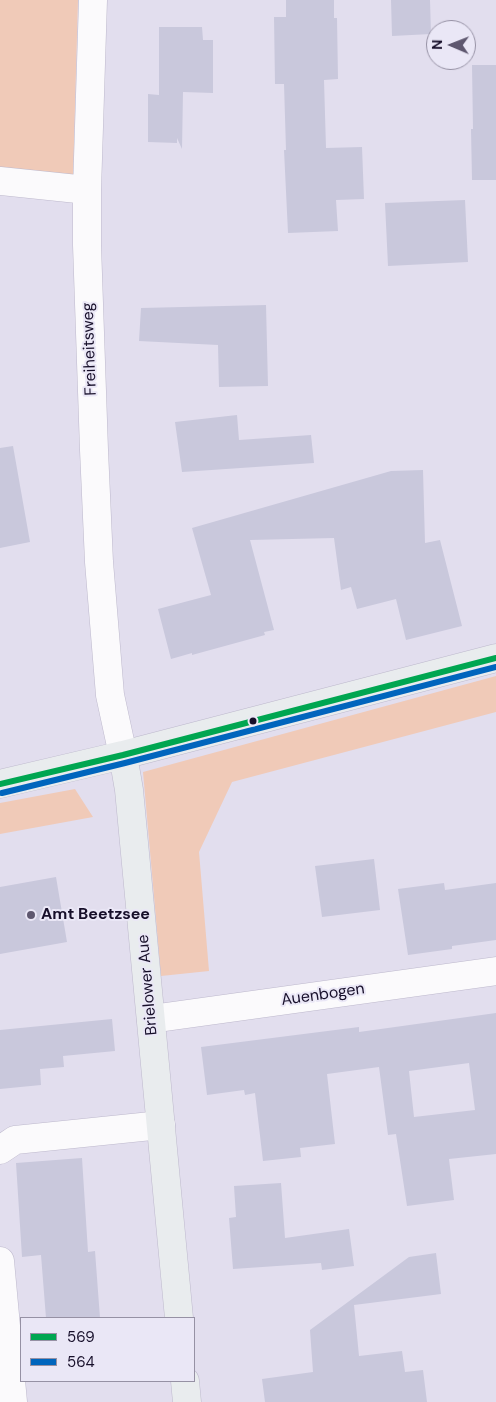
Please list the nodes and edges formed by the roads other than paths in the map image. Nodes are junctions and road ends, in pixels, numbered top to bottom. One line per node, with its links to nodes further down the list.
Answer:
1 (93, 0): 3 (street, Freiheitsweg)
2 (0, 181): 3 (street)
3 (86, 190): 5 (street, Freiheitsweg)
4 (496, 658): 5 (street)
5 (123, 755): 6 (street); 8 (street, Brielower Aue)
6 (0, 784)
7 (496, 971): 8 (street, Auenbogen)
8 (151, 1019): 9 (street, Brielower Aue)
9 (161, 1125): 10 (street); 12 (street, Brielower Aue)
10 (0, 1150)
11 (0, 1261): 14 (street)
12 (179, 1317)
13 (185, 1382): 15 (street)
14 (13, 1402)
15 (188, 1402)

